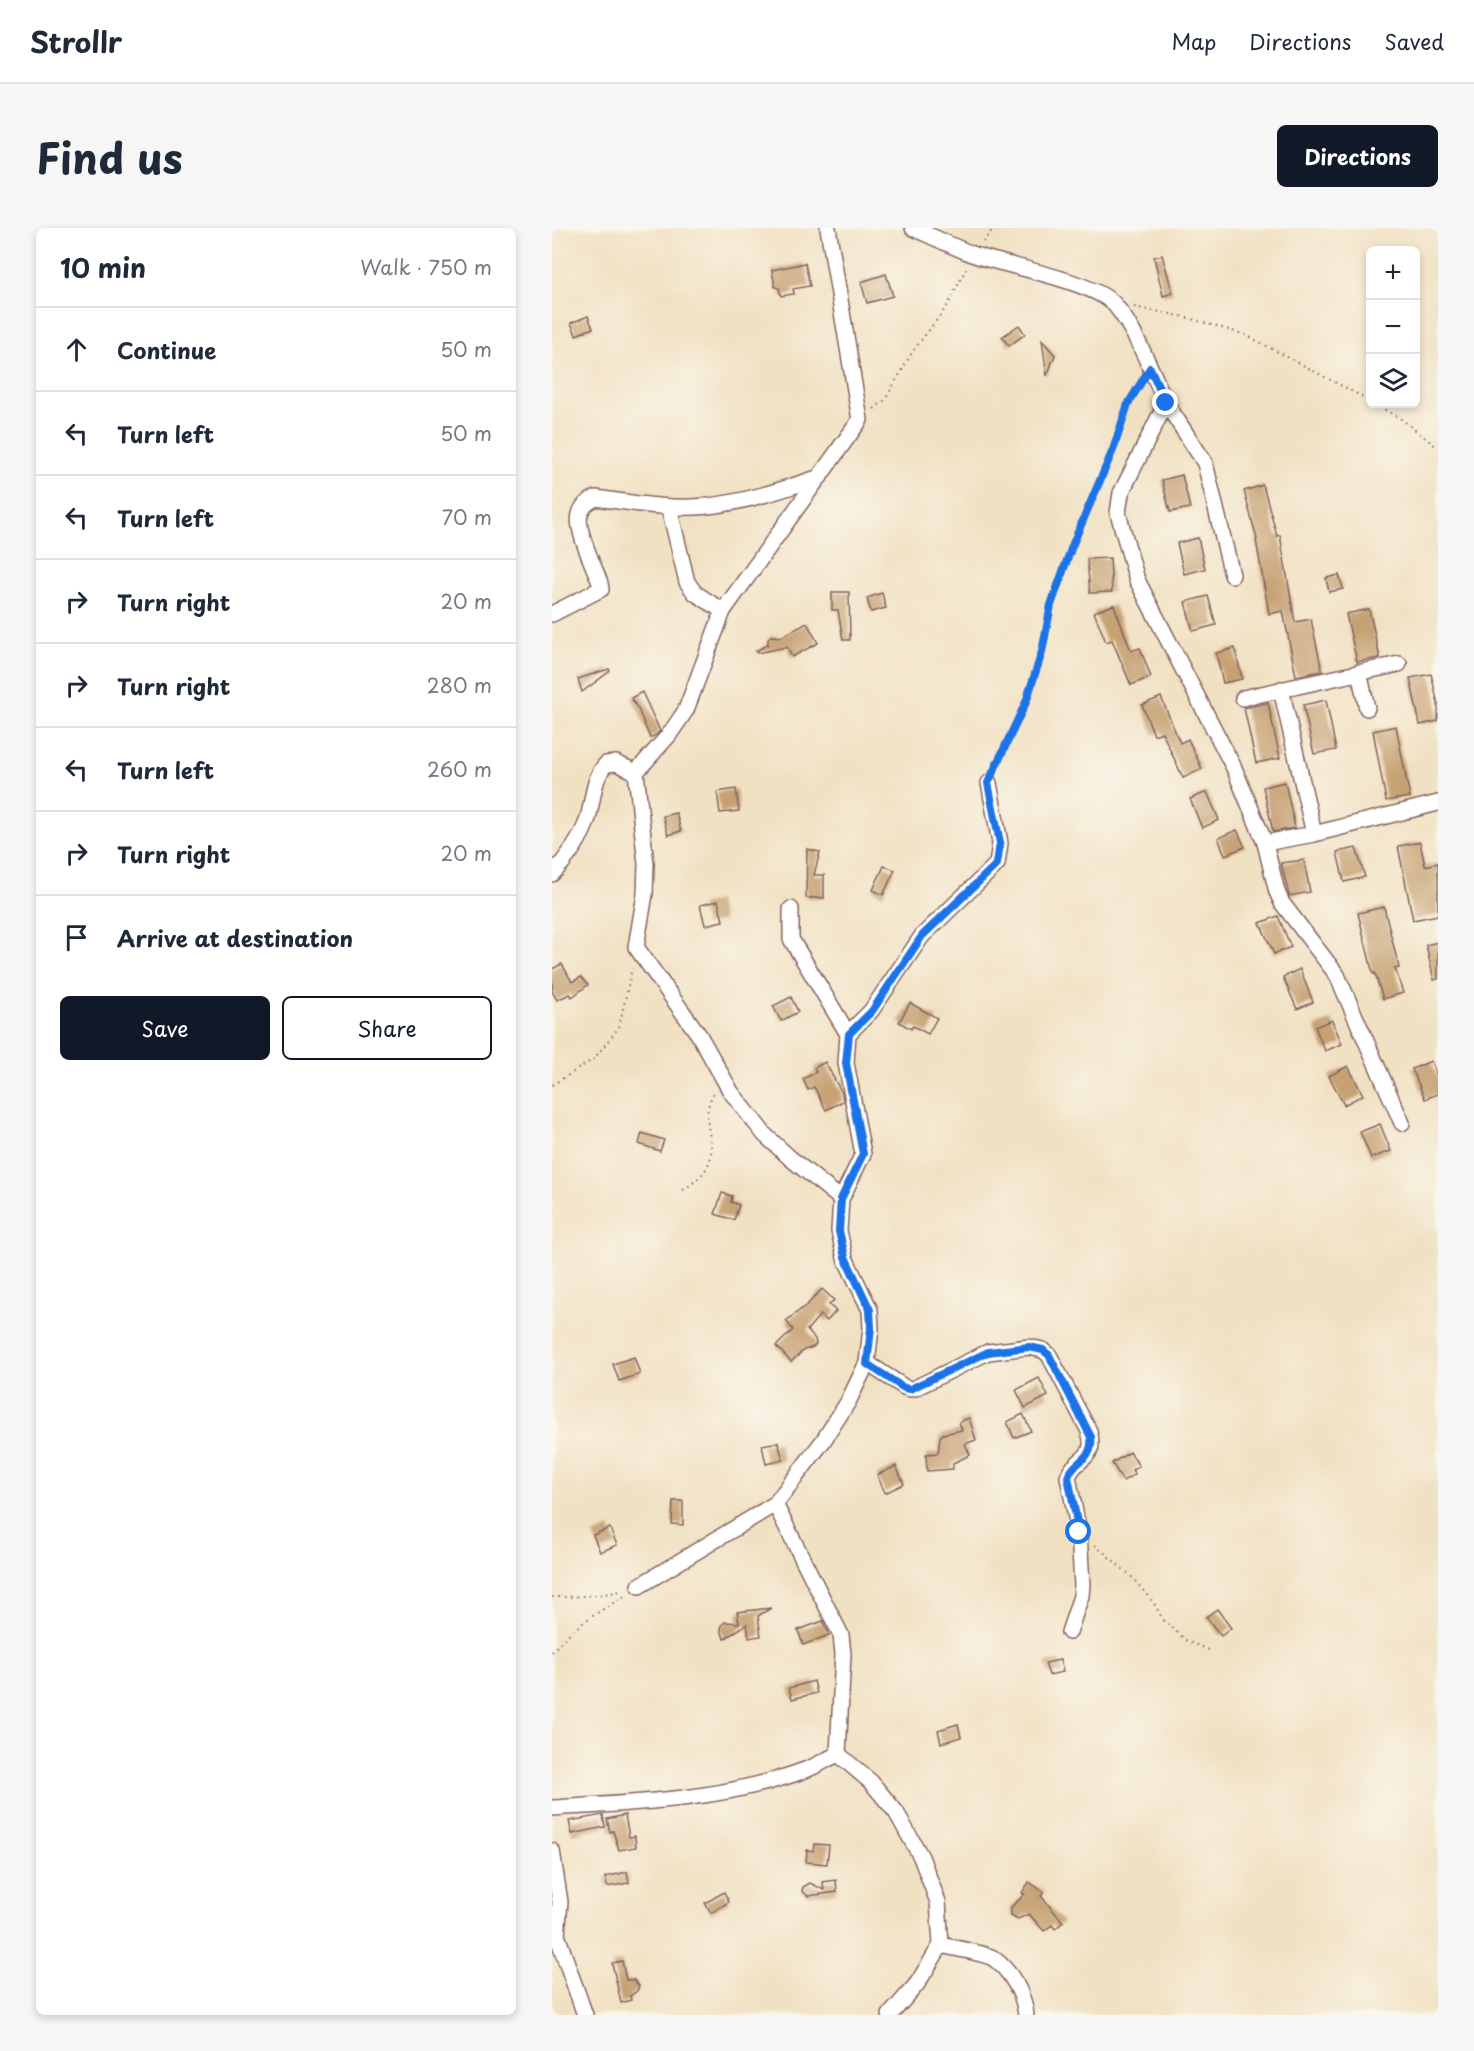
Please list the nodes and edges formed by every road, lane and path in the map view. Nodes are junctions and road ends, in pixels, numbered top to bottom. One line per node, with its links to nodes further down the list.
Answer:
1 (828, 228): 10 (street)
2 (913, 228): 4 (street)
3 (994, 228): 4 (path)
4 (973, 254): 5 (street); 10 (path)
5 (1113, 304): 6 (street); 7 (path)
6 (1150, 368): 8 (street); 23 (path)
7 (1366, 399)
8 (1166, 403): 14 (street); 26 (street)
9 (1382, 408): 11 (path)
10 (860, 420): 12 (street)
11 (1438, 448)
12 (820, 477): 13 (street); 15 (street)
13 (669, 507): 15 (street); 16 (street)
14 (1233, 575)
15 (723, 611): 22 (street)
16 (552, 614)
17 (1399, 664): 18 (street)
18 (1359, 672): 19 (street); 21 (street)
19 (1281, 689): 20 (street); 25 (street)
20 (1243, 698)
21 (1366, 708)
22 (636, 772): 27 (street); 29 (street)
23 (988, 783): 30 (street)
24 (1438, 803): 25 (street)
25 (1314, 834): 26 (street)
26 (1265, 843): 33 (street)
27 (552, 874)
28 (791, 909): 30 (street)
29 (636, 947): 31 (street); 32 (path)
30 (849, 1034): 35 (street)
31 (722, 1078): 34 (path); 35 (street)
32 (552, 1085)
33 (1402, 1123)
34 (683, 1190)
35 (841, 1199): 36 (street)
36 (867, 1364): 37 (street); 38 (street)
37 (775, 1504): 39 (street); 44 (street)
38 (1079, 1532): 41 (street); 42 (path)
39 (639, 1587): 40 (path); 43 (path)
40 (552, 1597)
41 (1069, 1632)
42 (1212, 1651)
43 (552, 1652)
44 (838, 1754): 45 (street); 47 (street)
45 (552, 1808)
46 (552, 1851): 48 (street)
47 (941, 1945): 49 (street); 50 (street)
48 (585, 2015)
49 (890, 2015)
50 (1026, 2015)

